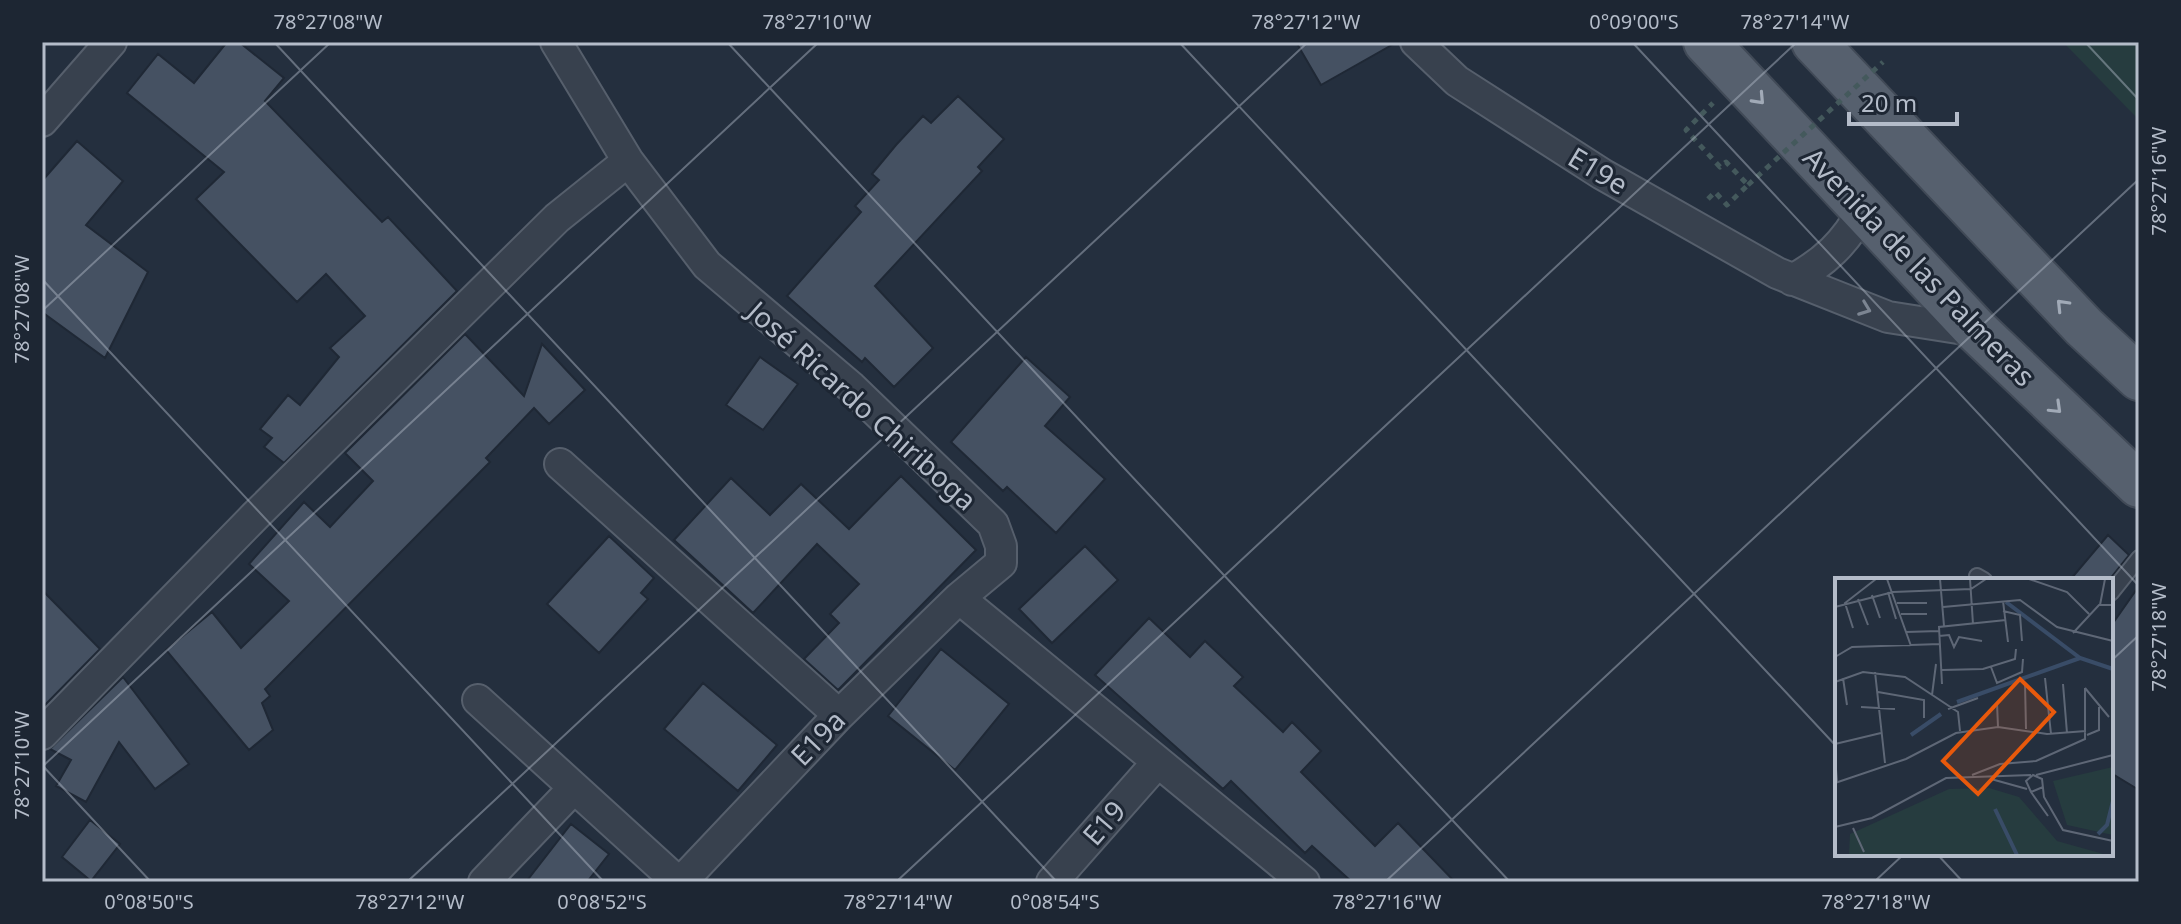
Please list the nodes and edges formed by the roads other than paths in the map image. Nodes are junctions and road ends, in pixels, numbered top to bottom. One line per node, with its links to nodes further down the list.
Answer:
1 (111, 42): 6 (street)
2 (556, 42): 7 (street, José Ricardo Chiriboga)
3 (1416, 42): 9 (street, E19e)
4 (1706, 42): 8 (main road, Avenida de las Palmeras, one-way to 8)
5 (1814, 42): 11 (main road, one-way to 5)
6 (42, 121)
7 (628, 161): 16 (street, José Ricardo Chiriboga); 19 (street)
8 (1863, 210): 9 (street); 10 (main road, Avenida de las Palmeras)
9 (1792, 280): 10 (street, E19e, one-way to 10)
10 (1977, 331): 13 (main road, Avenida de las Palmeras, one-way to 13)
11 (2139, 378)
12 (560, 464): 18 (street)
13 (2139, 485)
14 (2139, 558): 15 (lane)
15 (2113, 590)
16 (959, 598): 18 (street, E19a); 20 (street)
17 (478, 700): 21 (street)
18 (839, 715): 23 (street, E19a)
19 (42, 734)
20 (1157, 763): 24 (street, E19); 25 (street)
21 (573, 789): 22 (street); 23 (street)
22 (484, 882)
23 (680, 882)
24 (1052, 882)
25 (1304, 882)

